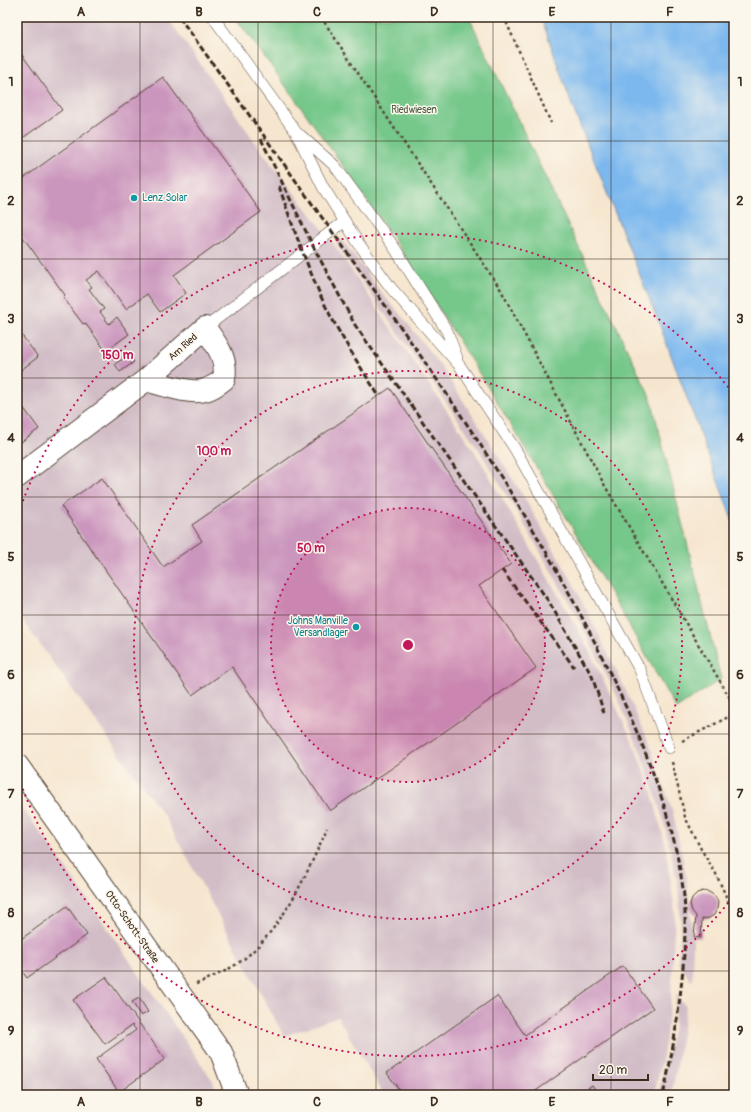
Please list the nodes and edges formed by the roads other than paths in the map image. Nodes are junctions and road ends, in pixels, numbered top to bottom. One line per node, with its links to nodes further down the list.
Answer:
1 (213, 17): 2 (lane)
2 (296, 132): 3 (lane); 5 (lane)
3 (345, 221): 4 (lane); 5 (lane)
4 (205, 328): 6 (street, Am Ried); 6 (street, Am Ried)
5 (460, 366): 8 (lane)
6 (146, 380): 7 (street, Am Ried)
7 (17, 476)
8 (669, 748)
9 (17, 765): 10 (street, Otto-Schott-Straße)
10 (231, 1092)

